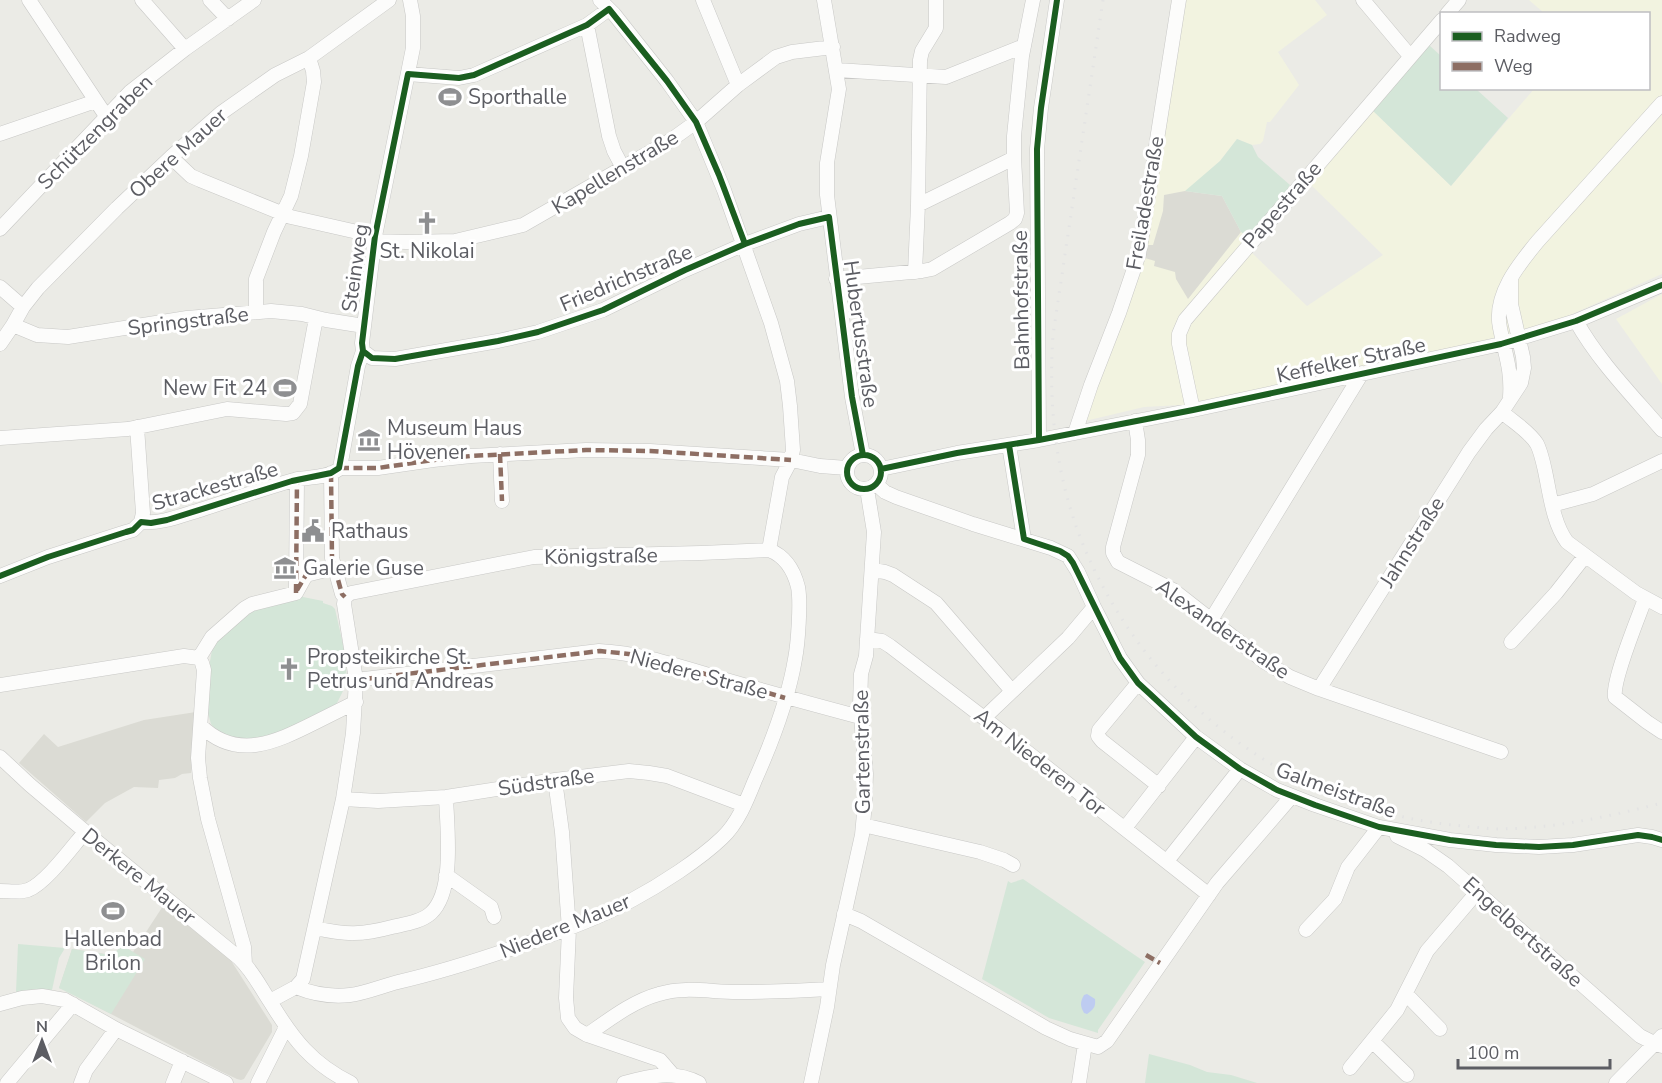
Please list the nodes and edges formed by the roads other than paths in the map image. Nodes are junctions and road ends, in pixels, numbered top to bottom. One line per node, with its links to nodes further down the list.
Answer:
1 (30, 0): 29 (street)
2 (142, 0): 22 (street)
3 (210, 0): 17 (street)
4 (254, 0): 17 (street, Schützengraben)
5 (389, 0): 24 (street, Obere Mauer)
6 (410, 0): 26 (street, Steinweg)
7 (703, 0): 28 (street)
8 (824, 0): 21 (street, Hubertusstraße)
9 (936, 0): 27 (street)
10 (1033, 0): 20 (street)
11 (1057, 0): 67 (street, Bahnhofstraße)
12 (1179, 0): 65 (street, Freiladestraße)
13 (1363, 0): 23 (street)
14 (1459, 0): 16 (street)
15 (604, 5): 19 (street); 32 (street)
16 (1449, 12)
17 (228, 19): 22 (street, Schützengraben)
18 (1440, 22): 23 (street, Papestraße)
19 (586, 25): 26 (street); 36 (street)
20 (1024, 46): 27 (street); 35 (street)
21 (833, 47): 25 (street, Hubertusstraße); 28 (street, Kapellenstraße)
22 (185, 49): 31 (street, Schützengraben)
23 (1410, 56): 60 (street, Papestraße)
24 (309, 58): 34 (street, Obere Mauer); 38 (street)
25 (837, 70): 27 (street); 39 (street, Hubertusstraße)
26 (408, 74): 41 (street, Steinweg)
27 (919, 76): 37 (street)
28 (740, 84): 32 (street, Kapellenstraße)
29 (96, 101): 31 (street); 33 (street)
30 (1662, 102): 45 (street)
31 (106, 116): 40 (street, Schützengraben)
32 (696, 122): 36 (street, Kapellenstraße); 42 (street)
33 (0, 134)
34 (171, 157): 38 (street, Kapellenstraße); 48 (street, Obere Mauer)
35 (1014, 158): 37 (street); 43 (street)
36 (623, 168): 41 (street, Kapellenstraße)
37 (918, 205): 43 (street)
38 (283, 214): 41 (street, Kapellenstraße); 49 (street)
39 (829, 217): 42 (street, Friedrichstraße); 44 (street, Hubertusstraße)
40 (0, 229)
41 (375, 238): 53 (street, Steinweg)
42 (745, 244): 57 (street, Friedrichstraße); 71 (street)
43 (915, 272): 44 (street)
44 (836, 279): 70 (street, Hubertusstraße)
45 (1511, 279): 54 (street, Jahnstraße); 56 (street)
46 (1662, 285): 51 (street, Keffelker Straße)
47 (0, 287): 48 (street)
48 (23, 307): 52 (street, Obere Mauer)
49 (256, 312): 50 (street, Springstraße); 52 (street, Springstraße)
50 (316, 318): 53 (street, Springstraße); 63 (street)
51 (1576, 321): 54 (street, Keffelker Straße); 64 (street)
52 (13, 325): 55 (street, Obere Mauer)
53 (364, 326): 57 (street, Steinweg)
54 (1519, 339): 56 (street, Keffelker Straße); 59 (street, Jahnstraße)
55 (0, 344)
56 (1504, 344): 58 (street, Keffelker Straße); 59 (street)
57 (363, 351): 75 (street, Steinweg)
58 (1362, 373): 60 (street, Keffelker Straße); 92 (street)
59 (1510, 399): 61 (street, Jahnstraße)
60 (1193, 410): 62 (street, Keffelker Straße)
61 (1502, 412): 79 (street); 99 (street, Jahnstraße)
62 (1135, 421): 65 (street, Keffelker Straße); 92 (street, Alexanderstraße)
63 (137, 427): 66 (street); 80 (street)
64 (1662, 430)
65 (1076, 434): 67 (street, Keffelker Straße)
66 (0, 438)
67 (1038, 440): 68 (street)
68 (1009, 446): 74 (street); 81 (street)
69 (500, 454): 71 (street); 75 (street); 78 (street)
70 (863, 455): 73 (street); 74 (street)
71 (791, 460): 73 (street); 82 (street)
72 (1662, 461): 79 (street)
73 (847, 468): 77 (street)
74 (881, 469): 77 (street)
75 (335, 471): 76 (street, Strackestraße); 84 (street, Steinweg)
76 (297, 479): 80 (street, Strackestraße); 87 (street)
77 (872, 487): 81 (street, Galmeistraße); 85 (street, Gartenstraße)
78 (502, 501)
79 (1552, 505): 83 (street)
80 (141, 522): 86 (street, Strackestraße)
81 (1024, 539): 90 (street, Galmeistraße)
82 (769, 550): 88 (street, Königstraße); 101 (street, Niedere Mauer)
83 (1585, 556): 89 (street); 94 (street)
84 (334, 568): 87 (street); 88 (street, Steinweg)
85 (873, 570): 93 (street, Gartenstraße); 100 (street)
86 (0, 576)
87 (296, 593): 95 (street)
88 (345, 597): 96 (street, Steinweg)
89 (1645, 599): 91 (street); 106 (street)
90 (1094, 607): 97 (street, Galmeistraße); 100 (street)
91 (1662, 607)
92 (1211, 620): 99 (street, Alexanderstraße)
93 (867, 639): 103 (street, Gartenstraße); 104 (street, Am Niederen Tor)
94 (1511, 642)
95 (199, 658): 98 (street); 105 (street)
96 (356, 680): 101 (street, Niedere Straße); 102 (street, Steinweg)
97 (1138, 683): 107 (street, Galmeistraße); 112 (street)
98 (0, 685)
99 (1319, 689): 108 (street, Alexanderstraße)
100 (1012, 691): 104 (street)
101 (785, 698): 103 (street, Niedere Straße); 116 (street, Niedere Mauer)
102 (356, 702): 105 (street); 115 (street, Steinweg)
103 (860, 717): 117 (street, Gartenstraße)
104 (984, 718): 119 (street, Am Niederen Tor)
105 (201, 726): 133 (street)
106 (1662, 732)
107 (1196, 737): 110 (street, Galmeistraße); 112 (street)
108 (1501, 752)
109 (0, 757): 120 (street, Derkere Mauer)
110 (1240, 769): 113 (street, Galmeistraße); 122 (street)
111 (555, 780): 114 (street, Südstraße); 116 (street, Südstraße); 131 (street)
112 (1159, 786): 119 (street)
113 (1293, 796): 118 (street, Galmeistraße); 127 (street)
114 (446, 797): 115 (street, Südstraße); 124 (street)
115 (344, 799): 130 (street, Steinweg)
116 (744, 805): 131 (street, Niedere Mauer)
117 (863, 825): 123 (street); 128 (street, Gartenstraße)
118 (1379, 827): 121 (street, Galmeistraße); 126 (street, Engelbertstraße); 132 (street)
119 (1125, 828): 122 (street, Am Niederen Tor)
120 (85, 832): 125 (street); 133 (street, Derkere Mauer)
121 (1662, 840)
122 (1167, 861): 127 (street, Am Niederen Tor)
123 (1013, 865)
124 (446, 875): 129 (street); 130 (street)
125 (0, 891)
126 (1478, 891): 136 (street); 145 (street, Engelbertstraße)
127 (1209, 895): 146 (street)
128 (844, 914): 135 (street, Gartenstraße); 146 (street)
129 (494, 917)
130 (315, 928): 134 (street, Steinweg)
131 (569, 929): 134 (street, Niedere Mauer); 143 (street)
132 (1306, 930)
133 (245, 964): 137 (street, Derkere Mauer)
134 (296, 987): 137 (street)
135 (829, 989): 143 (street); 159 (street, Gartenstraße)
136 (1406, 994): 142 (street); 144 (street)
137 (270, 1001): 140 (street, Derkere Mauer)
138 (0, 1004): 139 (street)
139 (73, 1004): 141 (street); 152 (street)
140 (286, 1027): 156 (street); 157 (street, Derkere Mauer)
141 (116, 1029): 147 (street); 153 (street)
142 (1440, 1029)
143 (588, 1035): 149 (street)
144 (1372, 1041): 148 (street); 150 (street)
145 (1659, 1042): 161 (street)
146 (1085, 1044): 160 (street)
147 (182, 1060): 154 (street); 155 (street)
148 (1350, 1068)
149 (673, 1075): 151 (street); 158 (street)
150 (1407, 1075)
151 (633, 1082)
152 (8, 1083)
153 (81, 1083)
154 (173, 1083)
155 (225, 1083)
156 (258, 1083)
157 (351, 1083)
158 (699, 1083)
159 (811, 1083)
160 (1079, 1083)
161 (1616, 1083)

